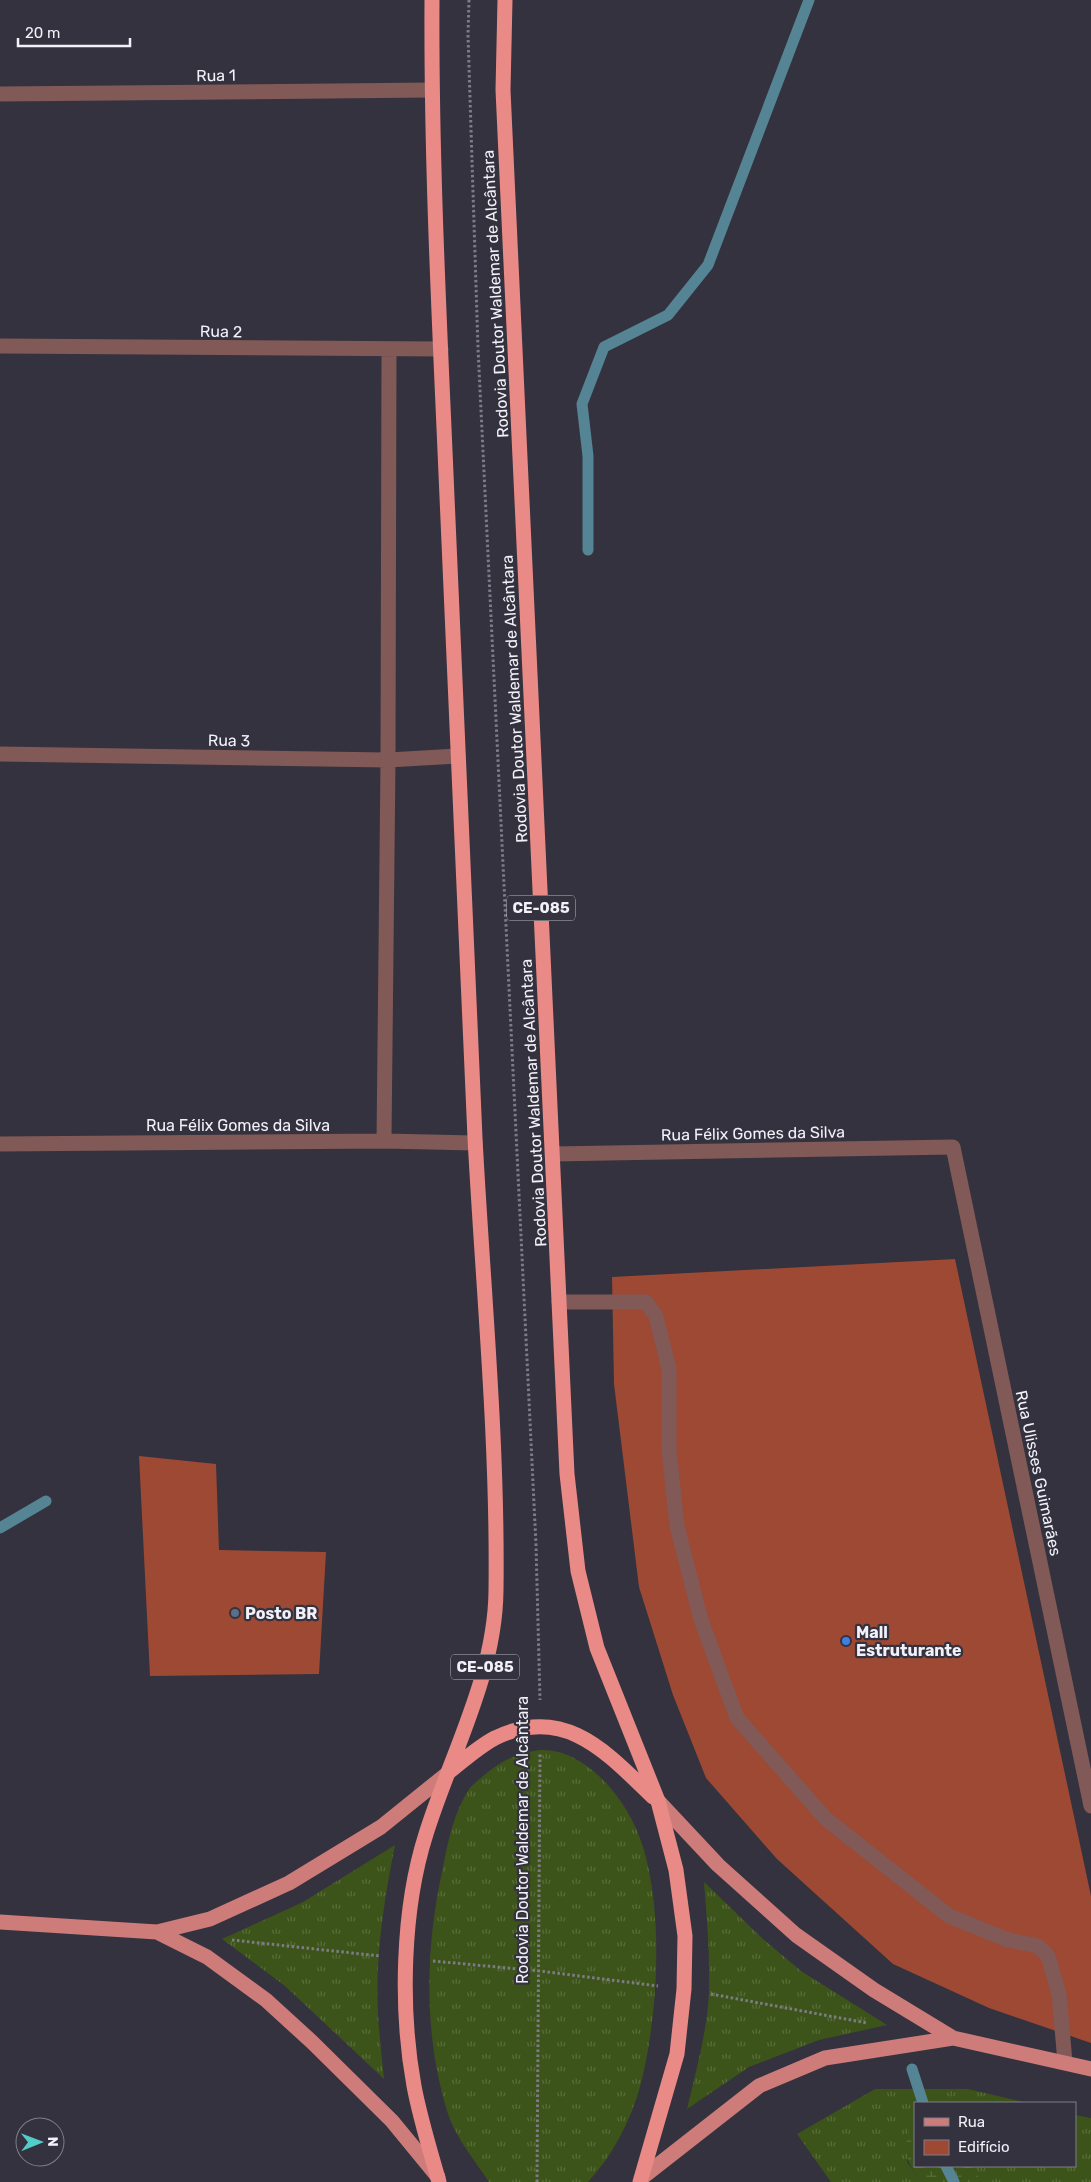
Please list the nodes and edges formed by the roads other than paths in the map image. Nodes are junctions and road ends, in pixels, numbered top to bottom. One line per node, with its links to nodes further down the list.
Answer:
1 (432, 0): 3 (highway, CE-085)
2 (505, 0): 15 (highway, Rodovia Doutor Waldemar de Alcântara / CE-085)
3 (432, 90): 4 (street, Rua 1); 6 (highway, CE-085)
4 (0, 94)
5 (0, 346): 7 (street, Rua 2)
6 (441, 349): 7 (street, Rua 2); 9 (highway, CE-085)
7 (389, 350): 10 (street)
8 (0, 754): 10 (street, Rua 3)
9 (458, 756): 10 (street, Rua 3); 12 (highway, CE-085)
10 (388, 760): 11 (street)
11 (384, 1141): 12 (street, Rua Félix Gomes da Silva); 13 (street, Rua Félix Gomes da Silva)
12 (476, 1143): 17 (highway, CE-085)
13 (0, 1144)
14 (953, 1147): 15 (street, Rua Félix Gomes da Silva); 19 (street, Rua Ulisses Guimarães)
15 (553, 1154): 16 (highway, Rodovia Doutor Waldemar de Alcântara / CE-085)
16 (559, 1302): 18 (highway, Rodovia Doutor Waldemar de Alcântara / CE-085); 23 (street)
17 (448, 1773): 18 (highway); 21 (main road); 25 (highway, CE-085)
18 (658, 1801): 22 (main road); 26 (highway, Rodovia Doutor Waldemar de Alcântara / CE-085)
19 (1091, 1806)
20 (0, 1922): 21 (main road)
21 (157, 1932): 25 (main road)
22 (953, 2038): 23 (main road); 26 (main road)
23 (1065, 2062): 24 (main road)
24 (1091, 2069)
25 (440, 2180)
26 (640, 2180)

